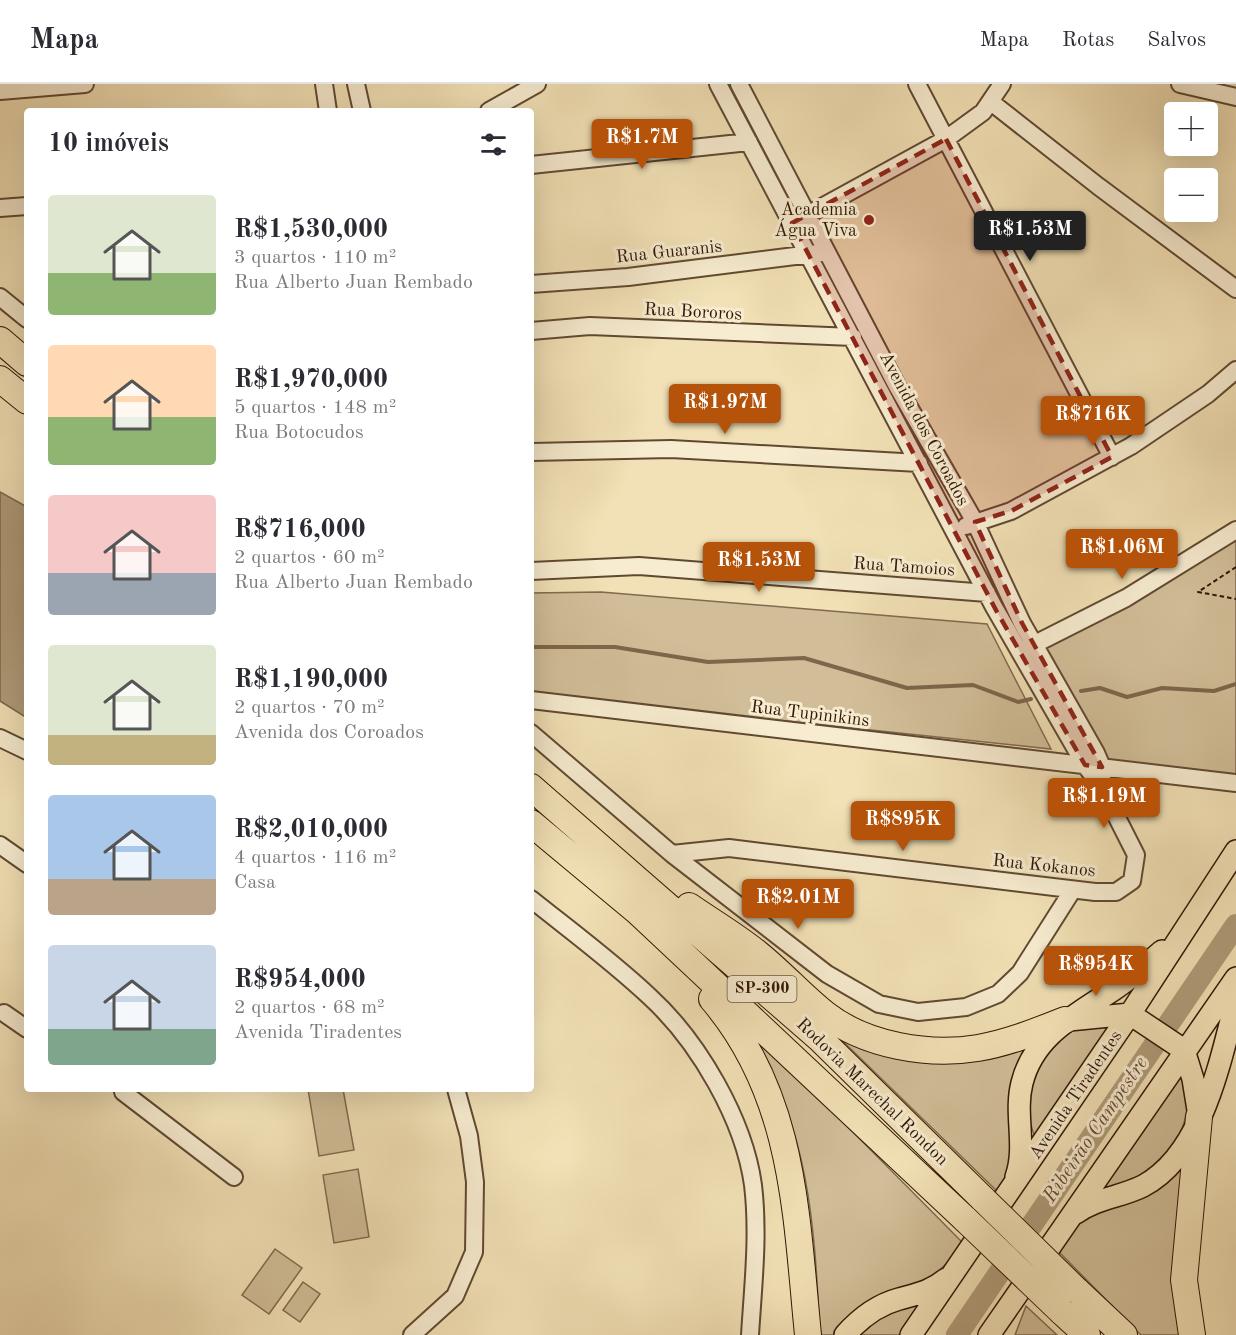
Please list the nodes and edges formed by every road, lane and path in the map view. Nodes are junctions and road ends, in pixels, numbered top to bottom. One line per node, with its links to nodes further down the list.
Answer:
1 (85, 84): 10 (street)
2 (324, 84): 13 (street)
3 (356, 84): 14 (street)
4 (537, 84): 15 (street)
5 (718, 84): 17 (street, Avenida dos Coroados)
6 (739, 84): 21 (street, Avenida dos Coroados)
7 (917, 84): 16 (street)
8 (1002, 84): 12 (street)
9 (1180, 84): 11 (street)
10 (0, 91)
11 (1236, 97)
12 (991, 102): 16 (street); 26 (street)
13 (328, 108)
14 (361, 108)
15 (494, 108)
16 (946, 139): 21 (street); 37 (street)
17 (749, 142): 18 (street); 22 (street, Avenida dos Coroados)
18 (534, 165)
19 (24, 206): 20 (street)
20 (0, 208)
21 (808, 215): 22 (street); 23 (street, Avenida dos Coroados)
22 (792, 224): 24 (street, Avenida dos Coroados)
23 (827, 251): 24 (street, Rua Guaranis); 39 (street, Avenida dos Coroados)
24 (810, 256): 25 (street, Rua Guaranis); 30 (street, Avenida dos Coroados)
25 (534, 284)
26 (1236, 289)
27 (0, 297): 28 (street)
28 (24, 317)
29 (534, 331): 30 (street, Rua Bororos)
30 (853, 337): 38 (street, Avenida dos Coroados)
31 (0, 340): 32 (highway)
32 (24, 360)
33 (1236, 370): 37 (street)
34 (0, 379): 35 (highway)
35 (24, 399)
36 (534, 452): 38 (street)
37 (1112, 457): 39 (street)
38 (919, 463): 40 (street, Avenida dos Coroados)
39 (975, 522): 40 (street); 46 (street, Avenida dos Coroados)
40 (955, 530): 44 (street, Avenida dos Coroados)
41 (1236, 530): 46 (street)
42 (1236, 567): 45 (path)
43 (534, 571): 44 (street, Rua Tamoios)
44 (987, 593): 46 (street, Avenida dos Coroados)
45 (1236, 599)
46 (1027, 648): 51 (street, Avenida dos Coroados)
47 (534, 700): 51 (street, Rua Tupinikins)
48 (534, 737): 58 (street)
49 (0, 738): 50 (street)
50 (24, 750)
51 (1093, 766): 52 (street, Rua Tupinikins); 59 (street, Avenida dos Coroados)
52 (1236, 783)
53 (534, 790): 55 (highway, Rodovia Marechal Rondon / SP-300)
54 (534, 825): 63 (highway, Rodovia Marechal Rondon / SP-300)
55 (596, 843): 69 (highway); 88 (highway, Rodovia Marechal Rondon / SP-300, bridge)
56 (0, 845): 60 (street)
57 (1236, 851): 64 (main road, Avenida Tiradentes)
58 (672, 854): 61 (street, Rua Kokanos); 61 (street)
59 (1136, 855): 61 (street, Rua Kokanos)
60 (24, 862)
61 (1072, 891)
62 (534, 901): 81 (street)
63 (638, 912): 82 (highway); 87 (highway, Rodovia Marechal Rondon / SP-300, bridge)
64 (1179, 938): 68 (main road, Avenida Tiradentes); 69 (main road)
65 (1236, 978): 71 (main road)
66 (1236, 1001): 74 (main road)
67 (4, 1014): 70 (street)
68 (1132, 1015): 69 (main road); 71 (main road); 76 (main road, Avenida Tiradentes)
69 (1065, 1020): 76 (main road)
70 (24, 1027)
71 (1180, 1048): 74 (main road); 77 (main road)
72 (125, 1092): 75 (street)
73 (457, 1092): 80 (street)
74 (1199, 1117): 77 (main road); 89 (highway)
75 (234, 1177)
76 (1012, 1189): 78 (main road, Avenida Tiradentes)
77 (1064, 1224): 79 (main road)
78 (957, 1268): 83 (main road); 84 (main road, Avenida Tiradentes)
79 (1011, 1302): 85 (main road); 86 (main road)
80 (412, 1335)
81 (750, 1335)
82 (808, 1335)
83 (845, 1335)
84 (911, 1335)
85 (989, 1335)
86 (1002, 1335)
87 (1087, 1335)
88 (1124, 1335)
89 (1192, 1335)

